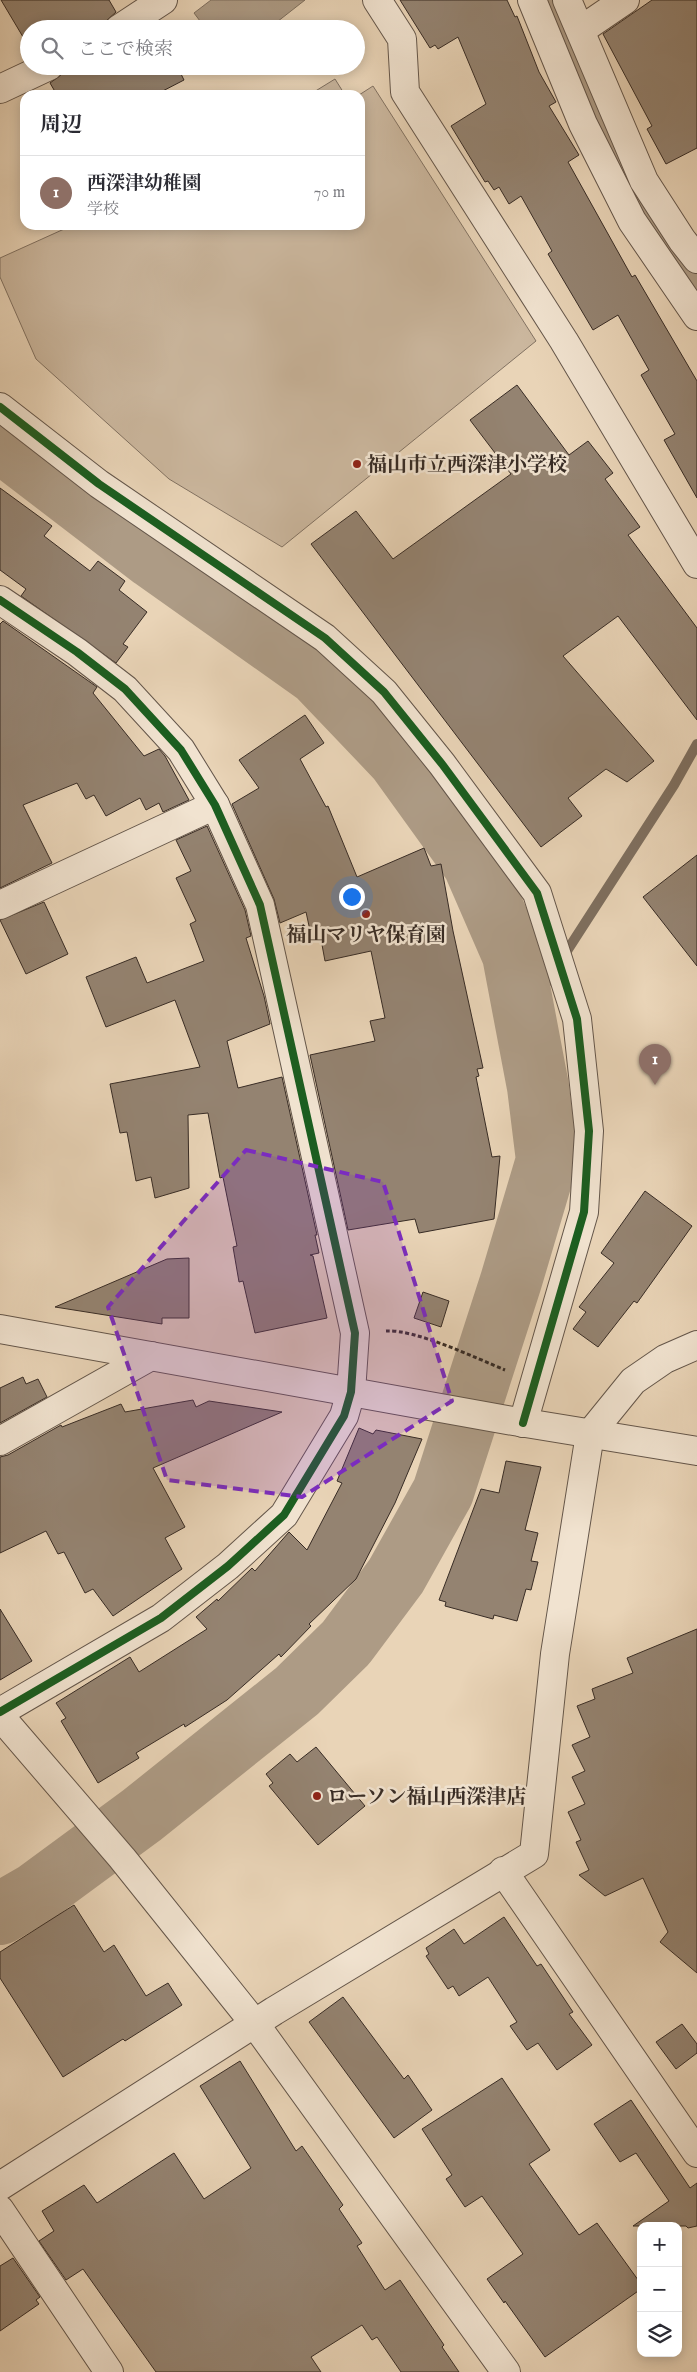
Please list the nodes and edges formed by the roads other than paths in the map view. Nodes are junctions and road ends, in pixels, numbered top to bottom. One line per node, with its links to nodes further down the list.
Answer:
1 (163, 0): 6 (street)
2 (377, 0): 13 (street)
3 (532, 0): 11 (street)
4 (567, 0): 7 (street)
5 (625, 0): 7 (street)
6 (133, 20)
7 (582, 30): 10 (street)
8 (30, 75): 9 (street)
9 (0, 89)
10 (697, 260)
11 (697, 316)
12 (0, 406): 21 (street)
13 (697, 564)
14 (0, 600): 15 (street)
15 (215, 805): 16 (street); 20 (street)
16 (0, 905)
17 (0, 1329): 19 (street)
18 (697, 1345): 22 (street)
19 (151, 1356): 20 (street); 23 (street)
20 (351, 1392): 21 (street); 25 (street)
21 (515, 1421): 22 (street)
22 (590, 1434): 24 (street); 27 (street)
23 (0, 1441)
24 (697, 1451)
25 (0, 1712)
26 (0, 1716): 28 (street)
27 (503, 1872): 28 (street); 29 (street)
28 (255, 2024): 30 (street); 33 (street)
29 (697, 2153)
30 (0, 2186)
31 (0, 2210): 32 (street)
32 (109, 2372)
33 (506, 2372)

